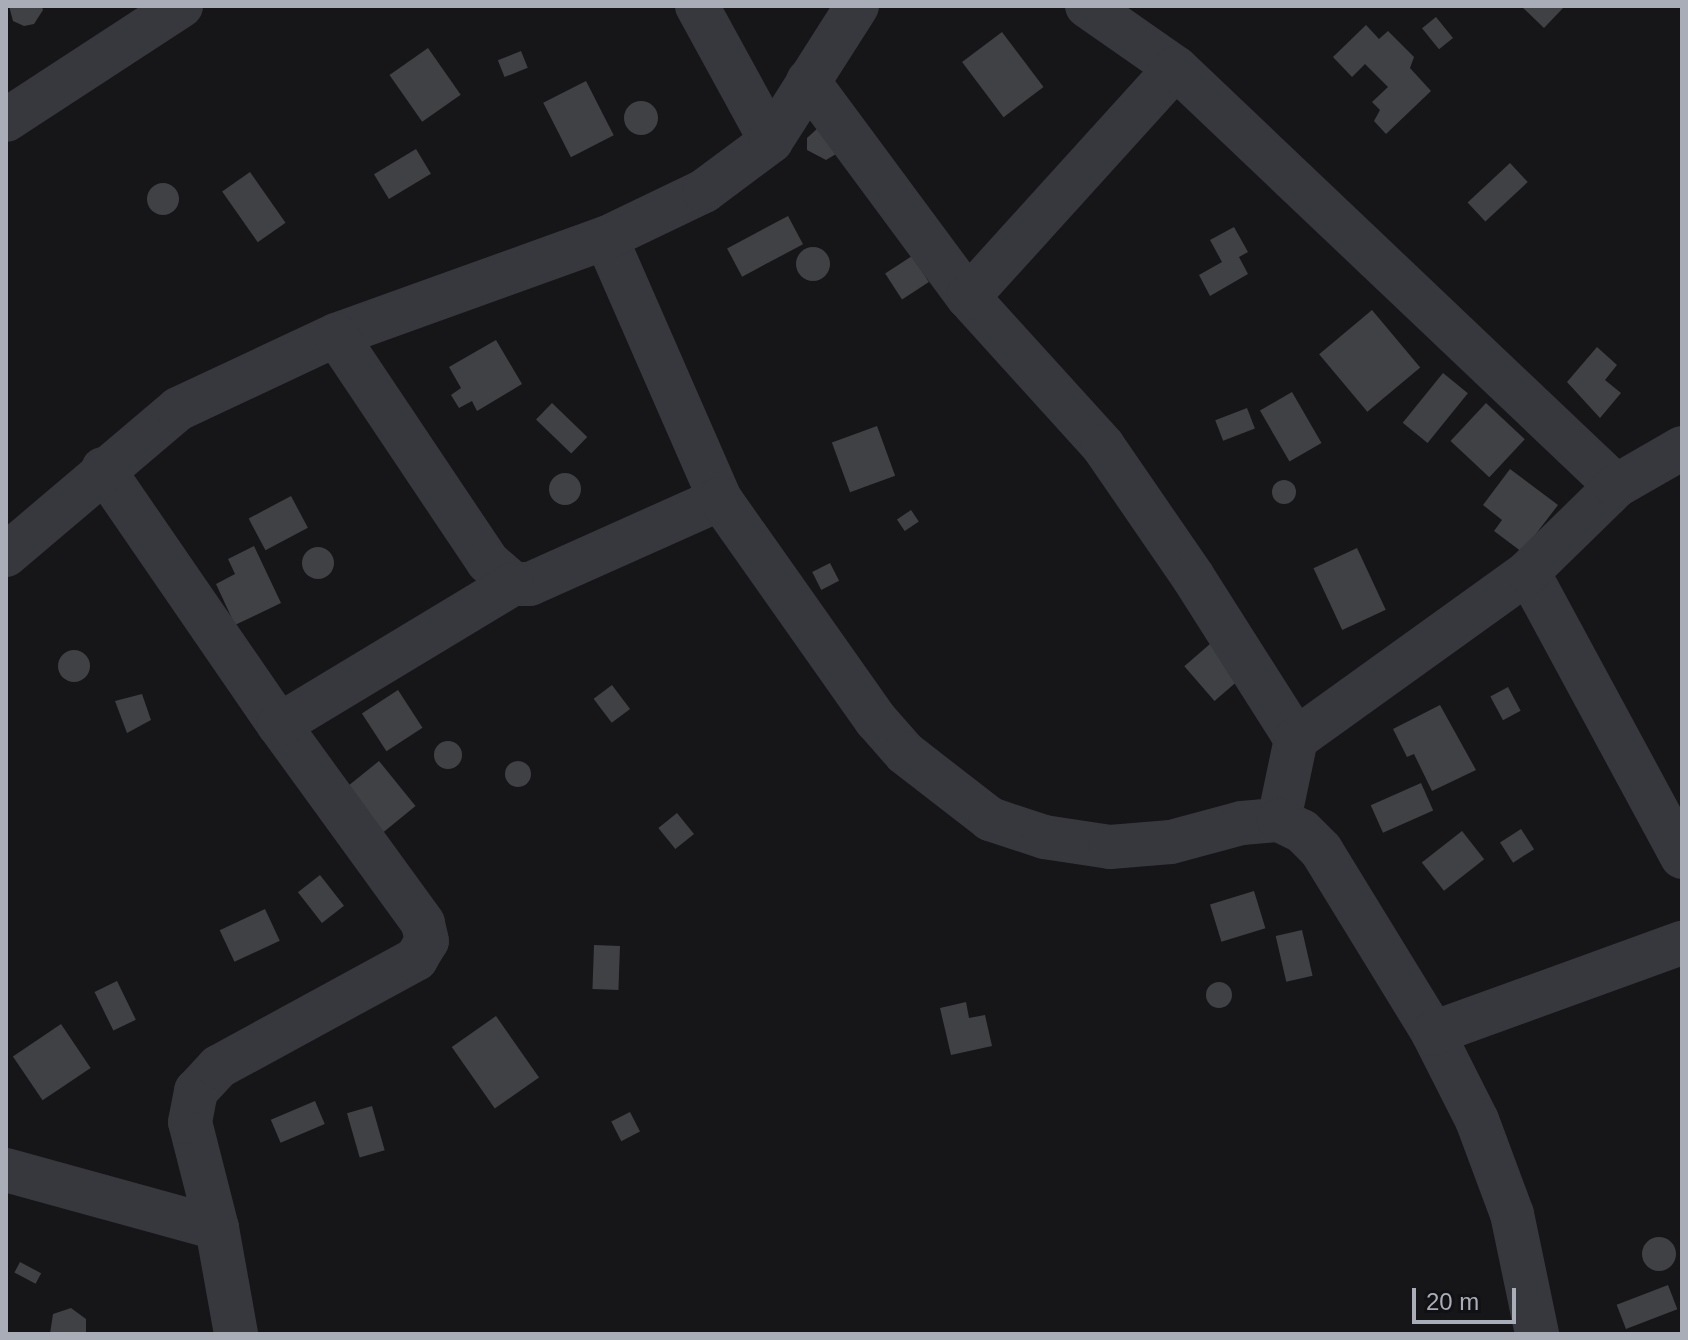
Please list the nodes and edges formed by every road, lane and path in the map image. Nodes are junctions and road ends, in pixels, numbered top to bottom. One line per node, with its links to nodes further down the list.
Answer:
1 (181, 6): 7 (street)
2 (697, 6): 8 (street)
3 (857, 6): 6 (street)
4 (1087, 6): 5 (street)
5 (1176, 68): 10 (street); 14 (street)
6 (808, 81): 8 (street); 10 (street)
7 (6, 120)
8 (771, 141): 9 (street)
9 (606, 238): 11 (street); 15 (street)
10 (968, 297): 20 (street)
11 (336, 335): 13 (street); 18 (street)
12 (1682, 448): 14 (street)
13 (103, 469): 16 (street); 19 (street)
14 (1616, 486): 17 (street)
15 (720, 499): 18 (street); 21 (street)
16 (6, 555)
17 (1528, 572): 20 (street); 22 (street)
18 (513, 584): 19 (street)
19 (279, 725): 26 (street)
20 (1296, 739): 21 (street)
21 (1279, 820): 24 (street)
22 (1682, 857)
23 (1682, 943): 24 (street)
24 (1433, 1033): 28 (street)
25 (6, 1170): 26 (street)
26 (217, 1228): 27 (street)
27 (236, 1334)
28 (1537, 1334)

